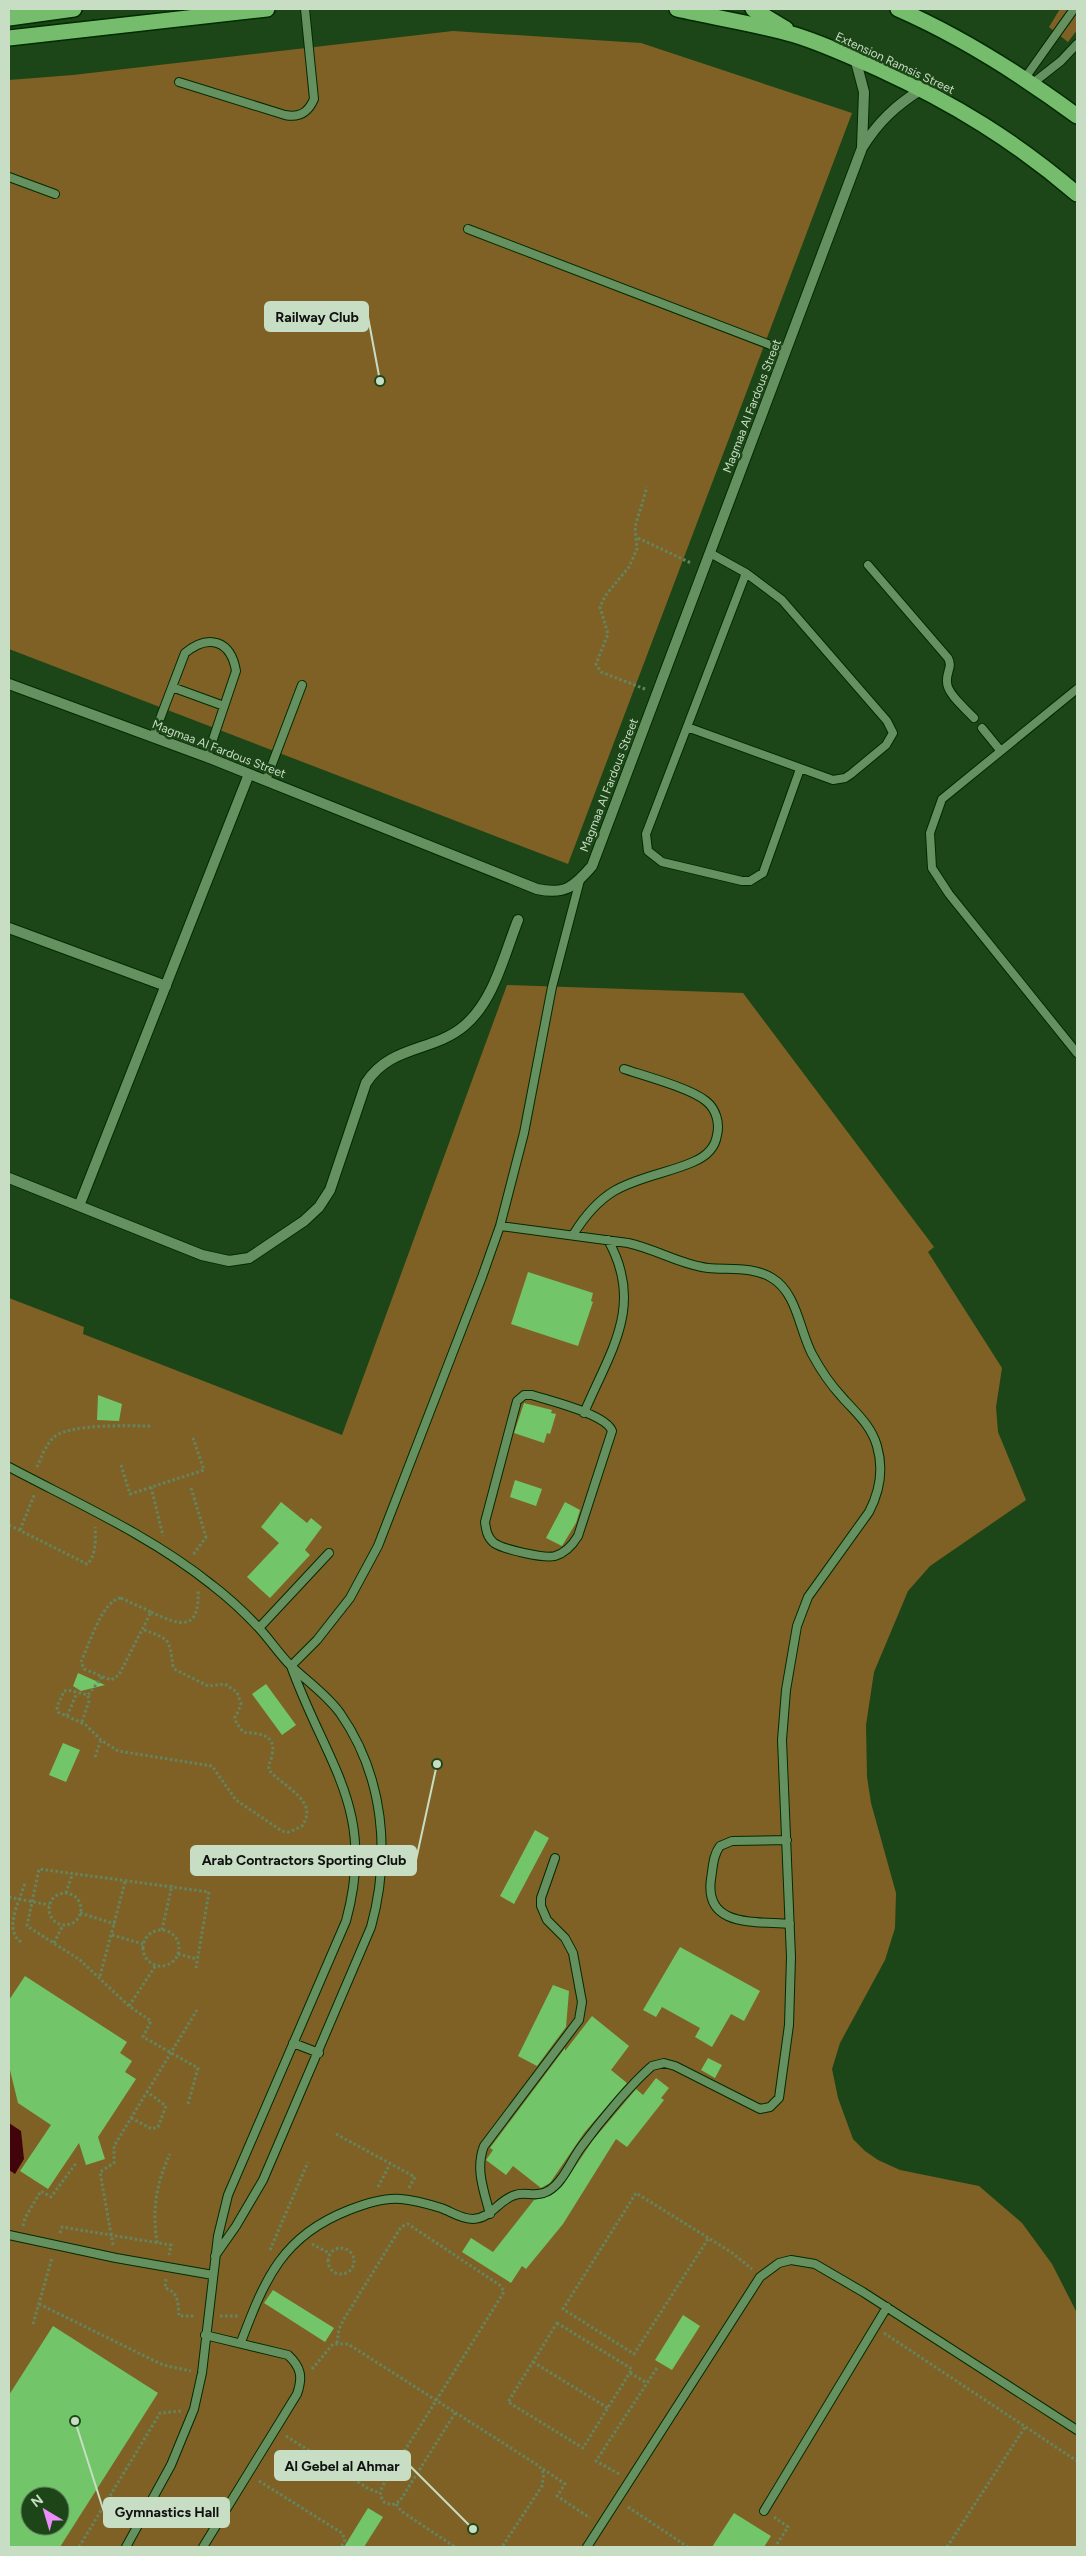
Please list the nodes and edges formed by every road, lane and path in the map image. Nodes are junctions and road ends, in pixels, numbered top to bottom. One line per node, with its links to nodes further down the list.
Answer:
1 (74, 9): 8 (highway)
2 (267, 9): 10 (highway)
3 (304, 9): 14 (lane)
4 (677, 9): 9 (highway, Extension Ramsis Street)
5 (754, 9): 9 (highway)
6 (898, 9): 13 (highway)
7 (1074, 9): 13 (lane)
8 (9, 18)
9 (796, 36): 12 (highway, Extension Ramsis Street)
10 (9, 38)
11 (1077, 44): 13 (lane)
12 (855, 58): 15 (highway, Extension Ramsis Street); 17 (street, Magmaa Al Fardous Street)
13 (1029, 81): 16 (highway)
14 (179, 82)
15 (922, 89): 17 (street, Magmaa Al Fardous Street); 20 (highway, Extension Ramsis Street)
16 (1077, 116)
17 (862, 148): 22 (street, Magmaa Al Fardous Street)
18 (9, 177): 19 (lane)
19 (55, 194)
20 (1077, 194)
21 (468, 229): 22 (lane)
22 (786, 350): 25 (street, Magmaa Al Fardous Street)
23 (647, 487): 24 (path)
24 (637, 538): 27 (path); 33 (path)
25 (710, 553): 27 (street, Magmaa Al Fardous Street); 28 (lane)
26 (868, 565): 35 (lane)
27 (704, 568): 33 (street, Magmaa Al Fardous Street)
28 (746, 573): 36 (lane); 41 (lane)
29 (9, 684): 38 (street, Magmaa Al Fardous Street)
30 (302, 685): 43 (lane)
31 (172, 687): 34 (lane); 34 (lane); 38 (lane)
32 (1077, 689): 39 (lane)
33 (657, 694): 44 (street, Magmaa Al Fardous Street)
34 (224, 706): 40 (lane)
35 (974, 718)
36 (687, 727): 41 (lane); 41 (lane)
37 (982, 728): 39 (lane)
38 (153, 737): 40 (street, Magmaa Al Fardous Street)
39 (1000, 750): 48 (lane)
40 (207, 757): 42 (street, Magmaa Al Fardous Street)
41 (800, 768)
42 (249, 774): 43 (street, Magmaa Al Fardous Street); 47 (street)
43 (266, 780): 44 (street, Magmaa Al Fardous Street)
44 (580, 880): 52 (lane)
45 (518, 920): 51 (street)
46 (9, 928): 47 (street)
47 (166, 986): 51 (street)
48 (1077, 1053)
49 (624, 1069): 53 (lane)
50 (9, 1178): 51 (street)
51 (79, 1206)
52 (500, 1226): 53 (lane); 74 (lane)
53 (573, 1236): 54 (lane)
54 (608, 1240): 55 (lane); 82 (lane)
55 (584, 1413): 55 (lane)
56 (151, 1426): 60 (path)
57 (194, 1438): 62 (path)
58 (121, 1465): 62 (path)
59 (9, 1467): 60 (lane)
60 (30, 1478): 61 (lane)
61 (39, 1483): 64 (lane); 66 (path)
62 (152, 1487): 67 (path)
63 (191, 1488): 69 (path)
64 (92, 1512): 66 (path); 67 (lane)
65 (9, 1525): 66 (path)
66 (20, 1530)
67 (158, 1548): 69 (lane)
68 (329, 1553): 72 (lane)
69 (186, 1565): 70 (lane)
70 (198, 1574): 71 (path); 72 (lane)
71 (151, 1612): 73 (path); 75 (path)
72 (259, 1628): 74 (lane)
73 (142, 1630): 75 (path); 80 (path)
74 (292, 1666): 111 (lane); 113 (lane)
75 (102, 1677): 77 (path)
76 (78, 1692): 77 (path); 78 (path); 78 (path)
77 (88, 1695): 79 (path)
78 (67, 1716): 79 (path)
79 (82, 1722): 80 (path)
80 (101, 1740): 81 (path)
81 (95, 1757)
82 (786, 1840): 97 (lane); 97 (lane)
83 (555, 1858): 124 (lane)
84 (72, 1875): 85 (path); 88 (path); 91 (path)
85 (125, 1882): 87 (path); 96 (path)
86 (25, 1883): 90 (path)
87 (172, 1885): 99 (path); 105 (path)
88 (66, 1893): 92 (path); 93 (path)
89 (9, 1897): 90 (path)
90 (20, 1900): 91 (path); 95 (path)
91 (32, 1902): 92 (path); 102 (path)
92 (49, 1905): 98 (path)
93 (80, 1913): 96 (path); 98 (path)
94 (9, 1914): 95 (path)
95 (15, 1916): 101 (path)
96 (115, 1924): 100 (path)
97 (790, 1924): 124 (lane)
98 (63, 1925): 102 (path)
99 (162, 1930): 103 (path); 104 (path)
100 (112, 1935): 103 (path); 108 (path)
101 (21, 1942)
102 (54, 1943): 108 (path)
103 (143, 1944): 106 (path)
104 (178, 1954): 105 (path); 106 (path)
105 (197, 1959): 107 (path)
106 (156, 1966): 109 (path)
107 (196, 1968)
108 (100, 1976): 109 (path)
109 (129, 2006): 112 (path)
110 (197, 2010): 112 (path)
111 (293, 2043): 113 (lane); 129 (lane)
112 (171, 2052): 114 (path); 115 (path)
113 (319, 2053): 129 (lane)
114 (146, 2091): 116 (path); 116 (path)
115 (188, 2104)
116 (131, 2118): 130 (path)
117 (336, 2134): 121 (path)
118 (170, 2154): 128 (path)
119 (77, 2162): 126 (path)
120 (308, 2162): 131 (path)
121 (390, 2164): 122 (path); 123 (path)
122 (397, 2198): 123 (lane); 124 (lane)
123 (370, 2203): 131 (lane)
124 (490, 2214)
125 (9, 2235): 126 (lane)
126 (20, 2238): 130 (lane)
127 (708, 2239): 127 (path); 134 (path)
128 (157, 2243)
129 (215, 2256): 133 (lane)
130 (116, 2258): 133 (lane)
131 (279, 2260): 139 (lane)
132 (342, 2274): 132 (path)
133 (213, 2275): 138 (lane)
134 (760, 2277): 136 (lane); 157 (lane)
135 (39, 2304): 143 (path)
136 (887, 2307): 137 (lane); 153 (lane)
137 (875, 2328): 151 (path); 161 (lane)
138 (205, 2335): 139 (lane); 143 (lane)
139 (241, 2342): 145 (lane)
140 (337, 2343): 145 (path); 147 (path); 147 (path)
141 (533, 2362): 144 (path); 148 (path); 148 (path)
142 (657, 2368): 146 (path)
143 (202, 2373): 149 (lane)
144 (630, 2373): 146 (path); 148 (path)
145 (301, 2383): 152 (lane)
146 (647, 2383): 157 (path)
147 (436, 2400): 150 (path); 158 (path)
148 (608, 2408)
149 (194, 2409): 163 (path); 164 (lane)
150 (455, 2413): 155 (path); 160 (path)
151 (1025, 2427): 154 (path); 172 (path)
152 (275, 2429): 156 (lane); 158 (path)
153 (1077, 2430)
154 (1077, 2461)
155 (542, 2469): 162 (path); 168 (path)
156 (248, 2474): 165 (lane); 166 (path)
157 (630, 2480): 159 (lane)
158 (380, 2493): 160 (path)
159 (617, 2500): 169 (lane); 170 (path)
160 (396, 2504): 167 (path)
161 (764, 2511): 171 (path)
162 (590, 2518)
163 (78, 2547)
164 (126, 2547)
165 (203, 2547)
166 (340, 2547)
167 (455, 2547)
168 (502, 2547)
169 (587, 2547)
170 (688, 2547)
171 (774, 2547)
172 (947, 2547)

